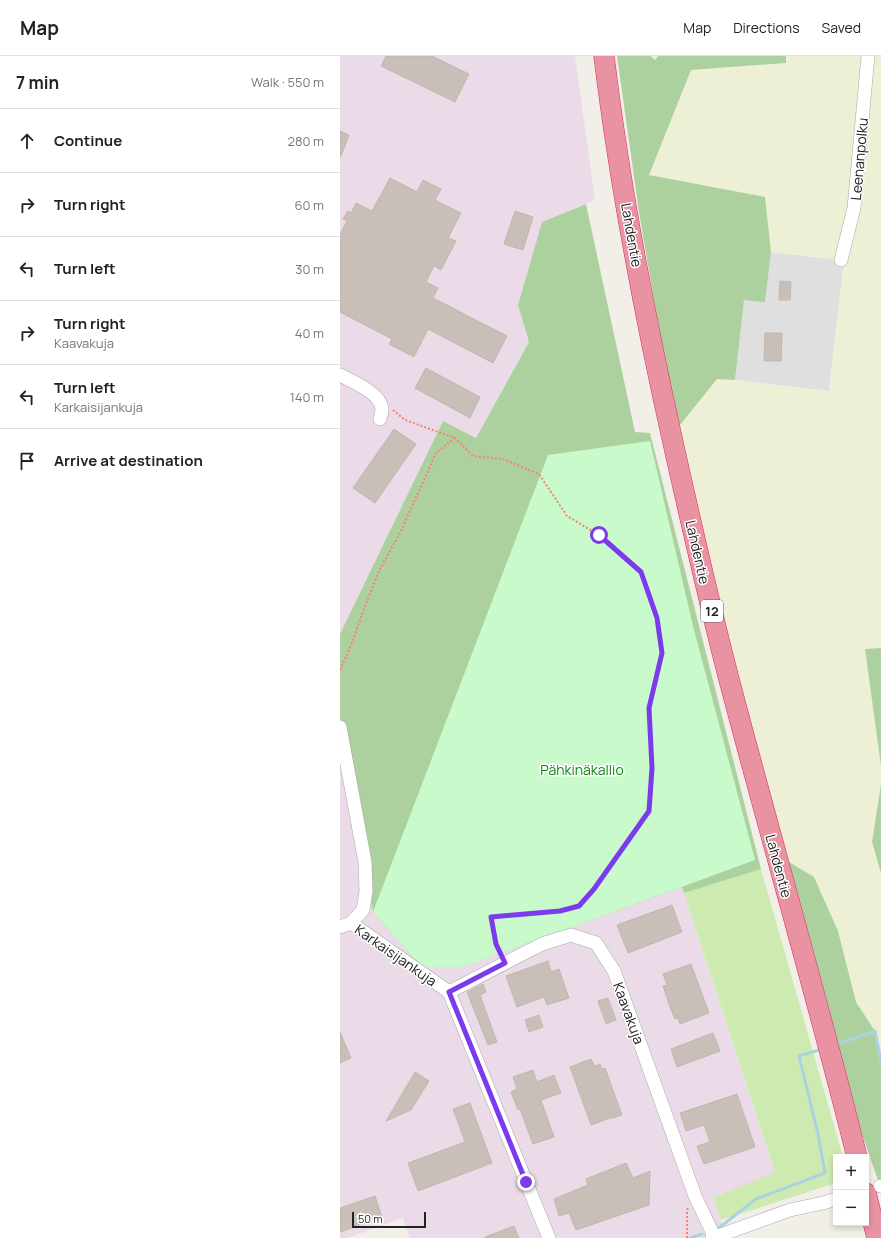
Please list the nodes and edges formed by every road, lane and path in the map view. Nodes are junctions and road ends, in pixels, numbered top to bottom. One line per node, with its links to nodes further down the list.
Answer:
1 (604, 56): 13 (highway, Lahdentie / 12)
2 (868, 56): 3 (street, Leenanpolku)
3 (841, 260)
4 (340, 375): 5 (street)
5 (378, 398): 6 (street); 7 (path)
6 (380, 419)
7 (455, 438): 8 (path); 11 (path)
8 (340, 670)
9 (340, 727): 10 (street)
10 (346, 925): 12 (street, Karkaisijankuja)
11 (505, 963): 12 (street, Kaavakuja); 15 (street, Kaavakuja)
12 (449, 992): 17 (street, Karkaisijankuja)
13 (856, 1154)
14 (876, 1188): 20 (highway)
15 (695, 1196): 18 (path); 19 (street, Kaavakuja)
16 (833, 1200): 19 (street)
17 (549, 1238)
18 (687, 1238)
19 (714, 1238)
20 (877, 1238)

